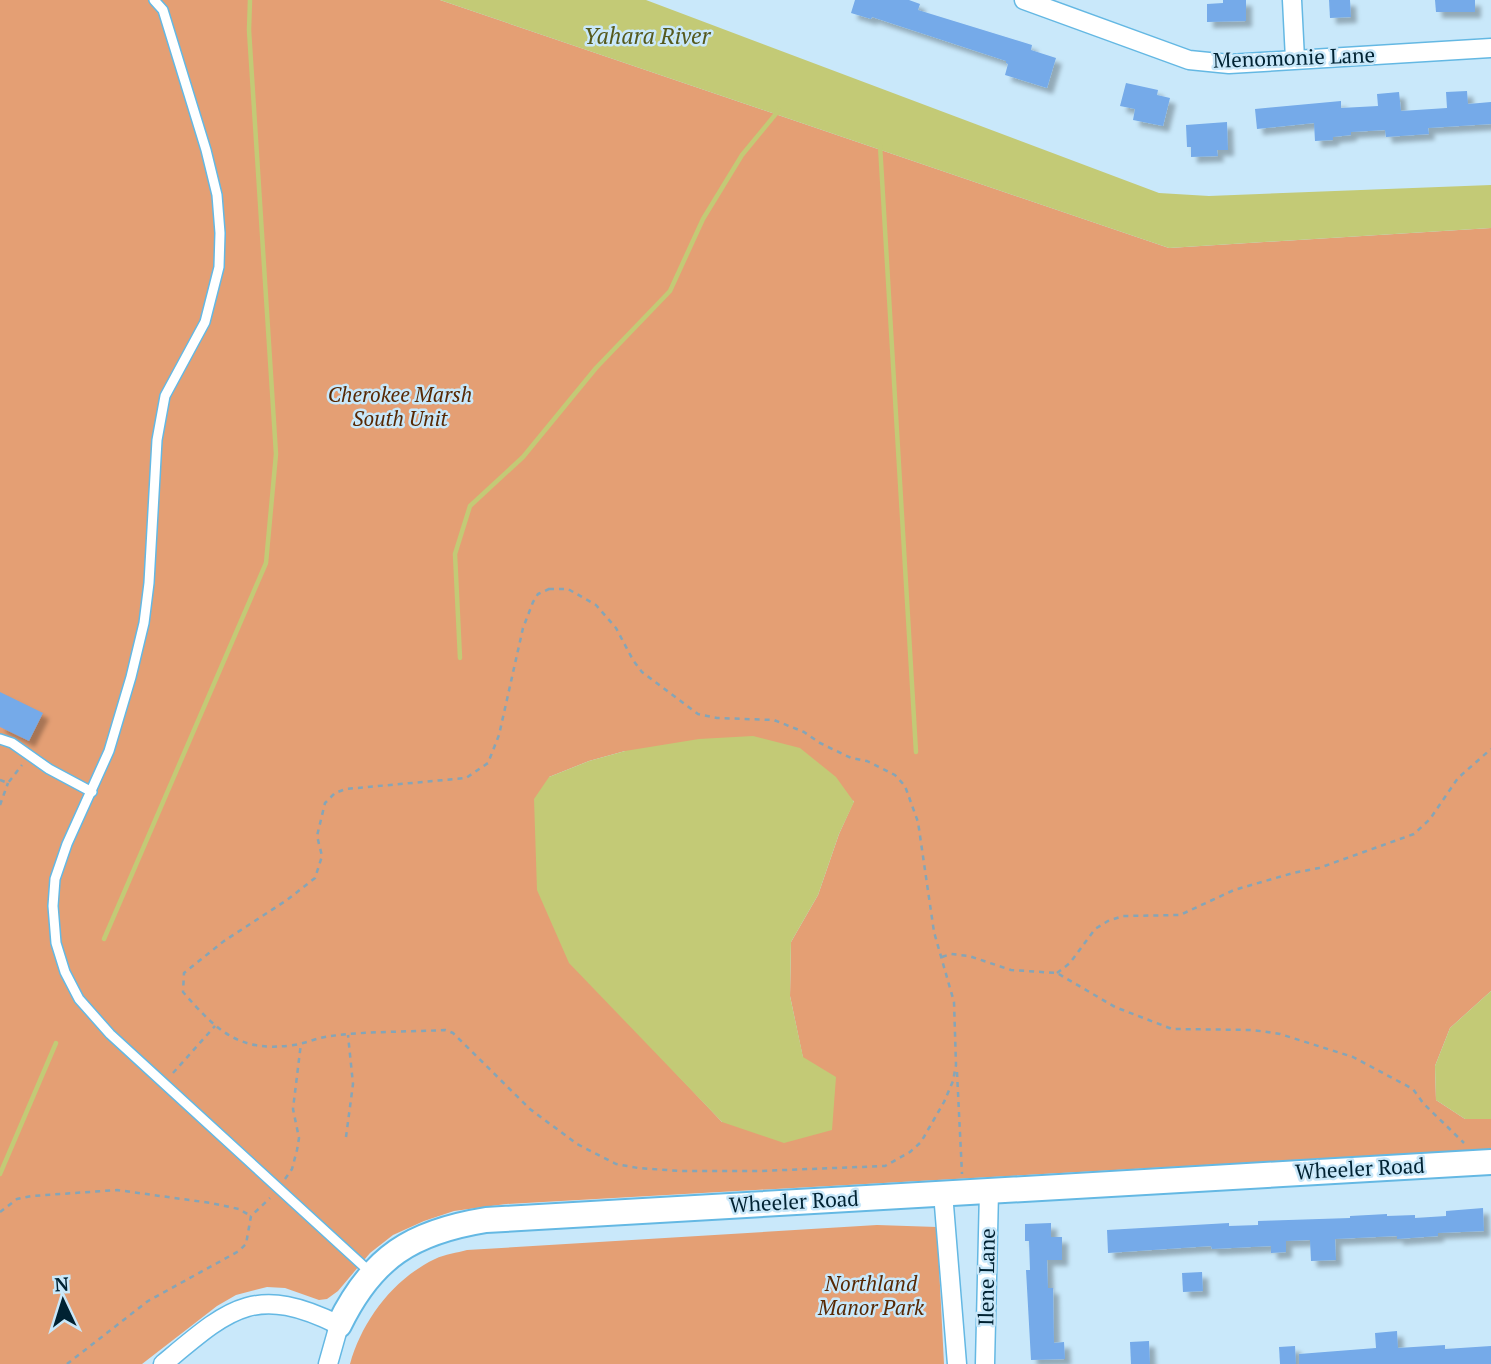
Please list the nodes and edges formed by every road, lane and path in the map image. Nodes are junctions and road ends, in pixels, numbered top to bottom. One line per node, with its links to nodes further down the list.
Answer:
1 (154, 0): 12 (lane)
2 (1024, 0): 4 (street, Menomonie Lane)
3 (1292, 0): 6 (street)
4 (1046, 4): 6 (street, Menomonie Lane)
5 (1491, 48): 6 (street, Menomonie Lane)
6 (1295, 59)
7 (0, 738): 9 (lane)
8 (1491, 749): 15 (path)
9 (28, 755): 11 (path); 12 (lane)
10 (0, 780): 11 (path)
11 (8, 783): 13 (path)
12 (92, 792): 20 (lane)
13 (0, 805)
14 (942, 957): 15 (path); 16 (path); 19 (path)
15 (1057, 973): 22 (path)
16 (215, 1026): 18 (path); 20 (path)
17 (348, 1035): 18 (path); 19 (path); 21 (path)
18 (301, 1043): 25 (path)
19 (956, 1065): 24 (path)
20 (163, 1082): 25 (lane)
21 (346, 1137)
22 (1474, 1143)
23 (1491, 1162): 26 (street, Wheeler Road)
24 (952, 1186): 26 (street, Wheeler Road); 29 (street, Wheeler Road); 34 (street, Ilene Lane)
25 (278, 1188): 28 (path); 29 (lane)
26 (989, 1191): 35 (street, Ilene Lane)
27 (0, 1212): 28 (path)
28 (251, 1216): 31 (path)
29 (371, 1274): 30 (street, Wheeler Road)
30 (339, 1325): 32 (street); 33 (street)
31 (67, 1364)
32 (163, 1364)
33 (328, 1364)
34 (957, 1364)
35 (985, 1364)

